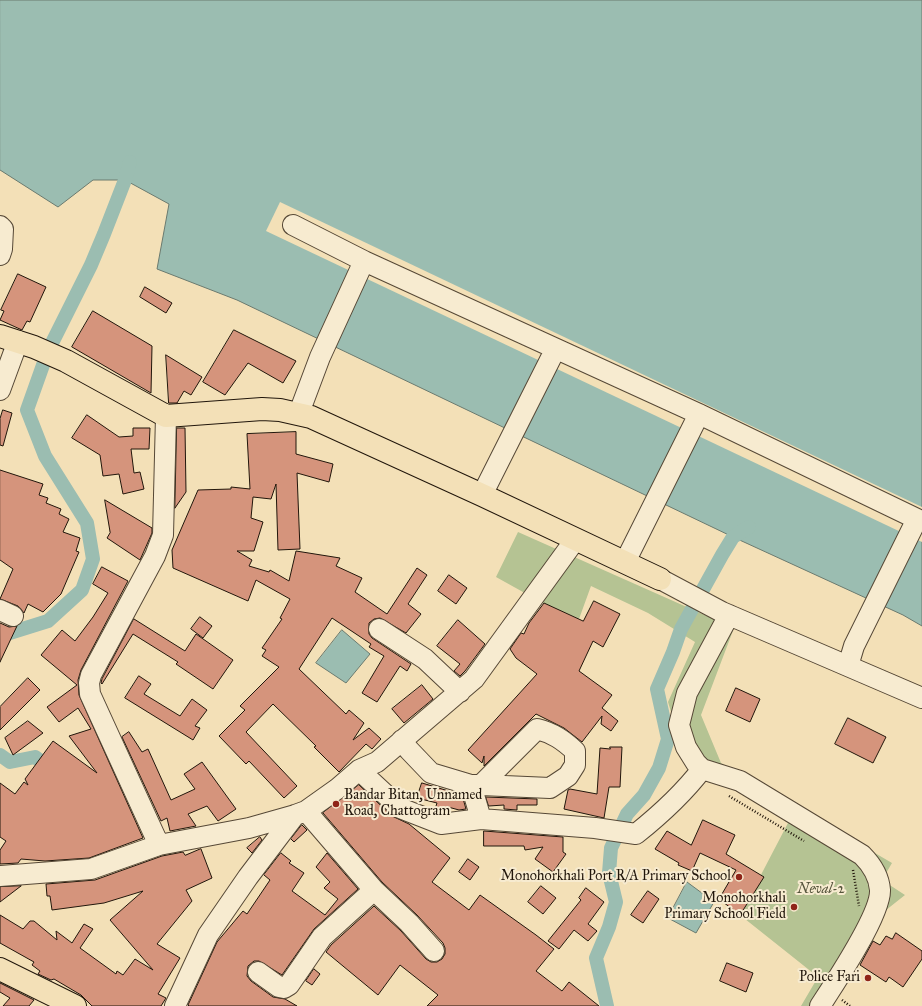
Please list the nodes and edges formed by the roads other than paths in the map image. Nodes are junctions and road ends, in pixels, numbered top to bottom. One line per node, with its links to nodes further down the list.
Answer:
1 (293, 225): 4 (street)
2 (0, 226): 3 (street)
3 (0, 255)
4 (361, 269): 6 (street); 8 (street)
5 (17, 341): 7 (street); 10 (main road)
6 (551, 358): 9 (street); 11 (street)
7 (0, 390)
8 (299, 413): 10 (main road); 11 (main road)
9 (699, 414): 12 (street); 14 (street)
10 (166, 416): 26 (street)
11 (482, 495): 13 (main road)
12 (920, 520): 18 (street)
13 (575, 540): 14 (main road); 19 (street)
14 (625, 562): 15 (main road)
15 (660, 579): 16 (street)
16 (726, 613): 18 (street); 22 (street)
17 (379, 629): 19 (street)
18 (848, 666): 20 (street)
19 (460, 692): 21 (street)
20 (918, 696)
21 (402, 740): 23 (street); 25 (street)
22 (702, 769): 25 (street); 34 (street)
23 (359, 770): 24 (street); 25 (street)
24 (300, 813): 26 (street); 28 (street); 33 (street)
25 (481, 819)
26 (159, 845): 27 (street)
27 (0, 876)
28 (374, 890): 29 (street); 31 (street)
29 (434, 951)
30 (0, 970): 32 (main road)
31 (258, 972)
32 (74, 1006)
33 (175, 1006)
34 (820, 1006)

